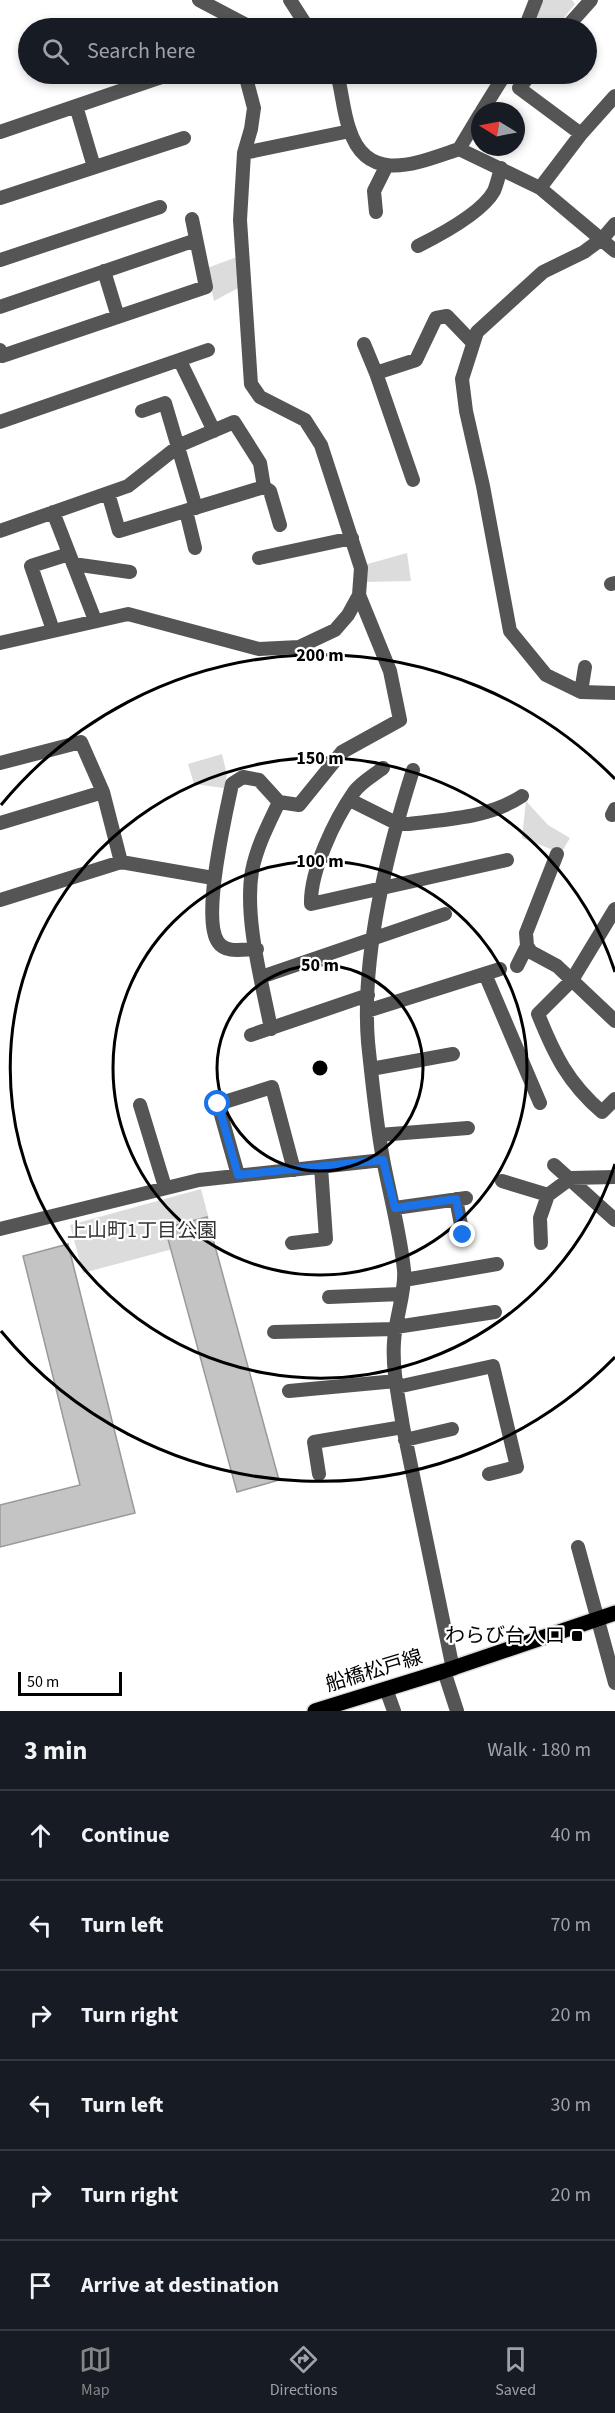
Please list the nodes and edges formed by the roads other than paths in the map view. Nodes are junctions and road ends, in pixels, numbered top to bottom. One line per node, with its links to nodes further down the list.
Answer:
1 (199, 0): 5 (street)
2 (290, 0): 6 (street)
3 (536, 0): 7 (street)
4 (591, 0): 8 (street)
5 (224, 18)
6 (302, 18)
7 (529, 18)
8 (575, 18)
9 (141, 84): 16 (street)
10 (248, 84): 23 (street)
11 (339, 84): 18 (street)
12 (499, 84): 15 (street)
13 (522, 84): 20 (street)
14 (615, 96): 20 (street)
15 (487, 102)
16 (76, 106): 19 (street); 24 (street)
17 (471, 129): 22 (street)
18 (350, 131): 23 (street); 25 (street)
19 (0, 132)
20 (581, 134): 27 (street)
21 (184, 138): 24 (street)
22 (459, 149): 25 (street); 26 (street)
23 (244, 153): 58 (street)
24 (94, 167): 28 (street)
25 (386, 167): 30 (street)
26 (501, 168): 27 (street); 35 (street)
27 (540, 188): 33 (street)
28 (0, 198)
29 (160, 207): 37 (street)
30 (376, 212)
31 (192, 219): 34 (street)
32 (615, 224): 33 (street)
33 (603, 238): 36 (street); 41 (street)
34 (196, 240): 38 (street); 40 (street)
35 (418, 246)
36 (615, 251)
37 (0, 260)
38 (104, 271): 39 (street); 40 (street)
39 (0, 307)
40 (118, 317): 43 (street)
41 (474, 343): 46 (street); 68 (street)
42 (364, 344): 46 (street)
43 (0, 350)
44 (208, 350): 45 (street)
45 (180, 360): 48 (street); 49 (street)
46 (376, 373): 51 (street)
47 (142, 411): 50 (street)
48 (0, 422)
49 (214, 431): 50 (street); 52 (street)
50 (180, 445): 53 (street); 54 (street)
51 (413, 480)
52 (264, 487): 54 (street); 56 (street)
53 (108, 493): 54 (street); 55 (street)
54 (191, 509): 59 (street)
55 (53, 512): 57 (street); 61 (street)
56 (280, 525)
57 (0, 531)
58 (352, 538): 60 (street); 63 (street)
59 (195, 548)
60 (259, 558)
61 (71, 559): 62 (street); 64 (street); 65 (street)
62 (129, 572)
63 (358, 595): 64 (street); 76 (street)
64 (95, 621): 65 (street)
65 (53, 630): 66 (street)
66 (0, 643)
67 (585, 667): 68 (street)
68 (580, 692): 69 (street)
69 (615, 693)
70 (0, 763): 73 (street)
71 (383, 768): 75 (street)
72 (413, 770): 78 (street)
73 (103, 792): 77 (street); 81 (street)
74 (522, 796): 78 (street)
75 (350, 800): 78 (street); 83 (street)
76 (279, 802): 82 (street); 89 (street)
77 (0, 823)
78 (398, 824): 83 (street)
79 (557, 854): 88 (street)
80 (507, 860): 83 (street)
81 (121, 862): 82 (street); 84 (street)
82 (213, 878): 89 (street)
83 (383, 886): 87 (street)
84 (0, 900)
85 (615, 909): 94 (street)
86 (446, 914): 87 (street)
87 (373, 939): 93 (street); 95 (street)
88 (527, 946): 90 (street); 94 (street)
89 (256, 949): 93 (street)
90 (517, 966)
91 (500, 969): 92 (street)
92 (485, 974): 96 (street); 103 (street)
93 (261, 977): 98 (street)
94 (572, 980): 97 (street); 102 (street)
95 (368, 995): 96 (street); 98 (street)
96 (367, 1011): 101 (street)
97 (615, 1021)
98 (271, 1029): 99 (street)
99 (251, 1035)
100 (453, 1054): 101 (street)
101 (371, 1069): 106 (street)
102 (615, 1099)
103 (540, 1103)
104 (140, 1106): 115 (street)
105 (468, 1128): 106 (street)
106 (379, 1135): 107 (street)
107 (383, 1160): 109 (street); 117 (street)
108 (554, 1165): 113 (street)
109 (321, 1167): 110 (street); 121 (street)
110 (294, 1170): 111 (street); 111 (street)
111 (238, 1175): 115 (street)
112 (615, 1177): 113 (street)
113 (571, 1178): 116 (street); 118 (street)
114 (502, 1181): 116 (street)
115 (165, 1187): 119 (street)
116 (548, 1195): 122 (street)
117 (395, 1208): 120 (street); 124 (street)
118 (615, 1220)
119 (0, 1229)
120 (463, 1235)
121 (292, 1243)
122 (541, 1243)
123 (497, 1264): 124 (street)
124 (403, 1287): 125 (street); 127 (street)
125 (329, 1297)
126 (495, 1312): 127 (street)
127 (395, 1328): 128 (street); 129 (street)
128 (274, 1332)
129 (397, 1384): 130 (street); 132 (street); 134 (street)
130 (289, 1391)
131 (452, 1429): 132 (street)
132 (404, 1434): 133 (street); 138 (street)
133 (319, 1474)
134 (489, 1474)
135 (578, 1547): 137 (street)
136 (615, 1613): 137 (main road, 船橋松戸線)
137 (598, 1619): 138 (main road, 船橋松戸線); 139 (street)
138 (449, 1670): 140 (main road, 船橋松戸線); 144 (street)
139 (615, 1683)
140 (386, 1689): 141 (main road, 船橋松戸線); 143 (street)
141 (357, 1705): 142 (main road, 船橋松戸線)
142 (317, 1711)
143 (394, 1711)
144 (457, 1711)

